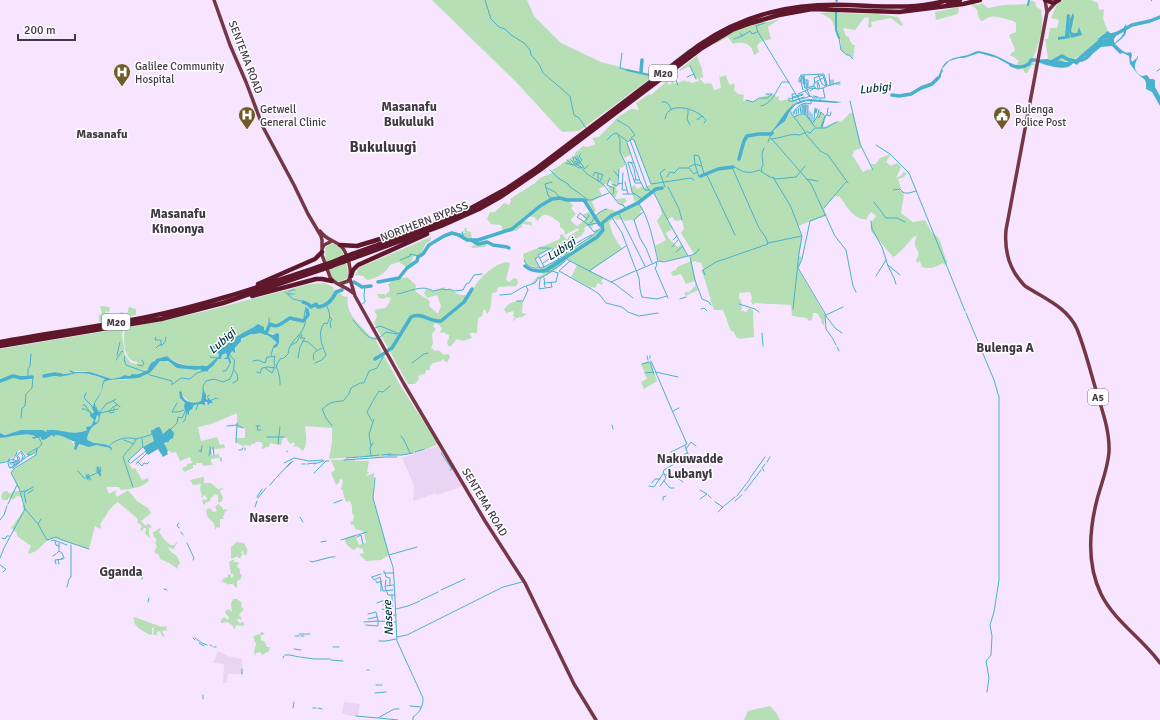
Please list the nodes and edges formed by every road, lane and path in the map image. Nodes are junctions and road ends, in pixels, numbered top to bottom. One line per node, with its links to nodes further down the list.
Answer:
1 (214, 0): 11 (main road, SENTEMA ROAD)
2 (930, 0): 8 (highway)
3 (948, 0): 8 (highway)
4 (960, 0): 9 (highway)
5 (980, 0): 9 (highway)
6 (1045, 0): 7 (highway, A5); 10 (main road, A5)
7 (1058, 1): 10 (main road, A5)
8 (893, 7): 12 (highway, NORTHERN BYPASS / M20)
9 (927, 9): 12 (highway, NORTHERN BYPASS / M20)
10 (1047, 12): 25 (main road, A5)
11 (305, 207): 13 (main road, SENTEMA ROAD); 15 (main road, SENTEMA ROAD)
12 (460, 216): 14 (highway); 16 (highway, NORTHERN BYPASS / M20, bridge); 17 (highway)
13 (332, 241): 14 (main road, SENTEMA ROAD); 15 (main road)
14 (340, 245): 17 (main road, SENTEMA ROAD)
15 (322, 250): 18 (main road, SENTEMA ROAD); 20 (highway)
16 (322, 268): 20 (highway, NORTHERN BYPASS / M20); 22 (highway, NORTHERN BYPASS / M20)
17 (350, 278): 19 (main road); 21 (main road, SENTEMA ROAD)
18 (332, 281): 19 (main road, SENTEMA ROAD); 22 (highway)
19 (340, 284): 21 (main road, SENTEMA ROAD)
20 (231, 296): 23 (highway, NORTHERN BYPASS / M20)
21 (355, 296): 26 (main road, SENTEMA ROAD)
22 (223, 303): 24 (highway, NORTHERN BYPASS / M20)
23 (0, 342)
24 (0, 346)
25 (1160, 663)
26 (596, 720)

